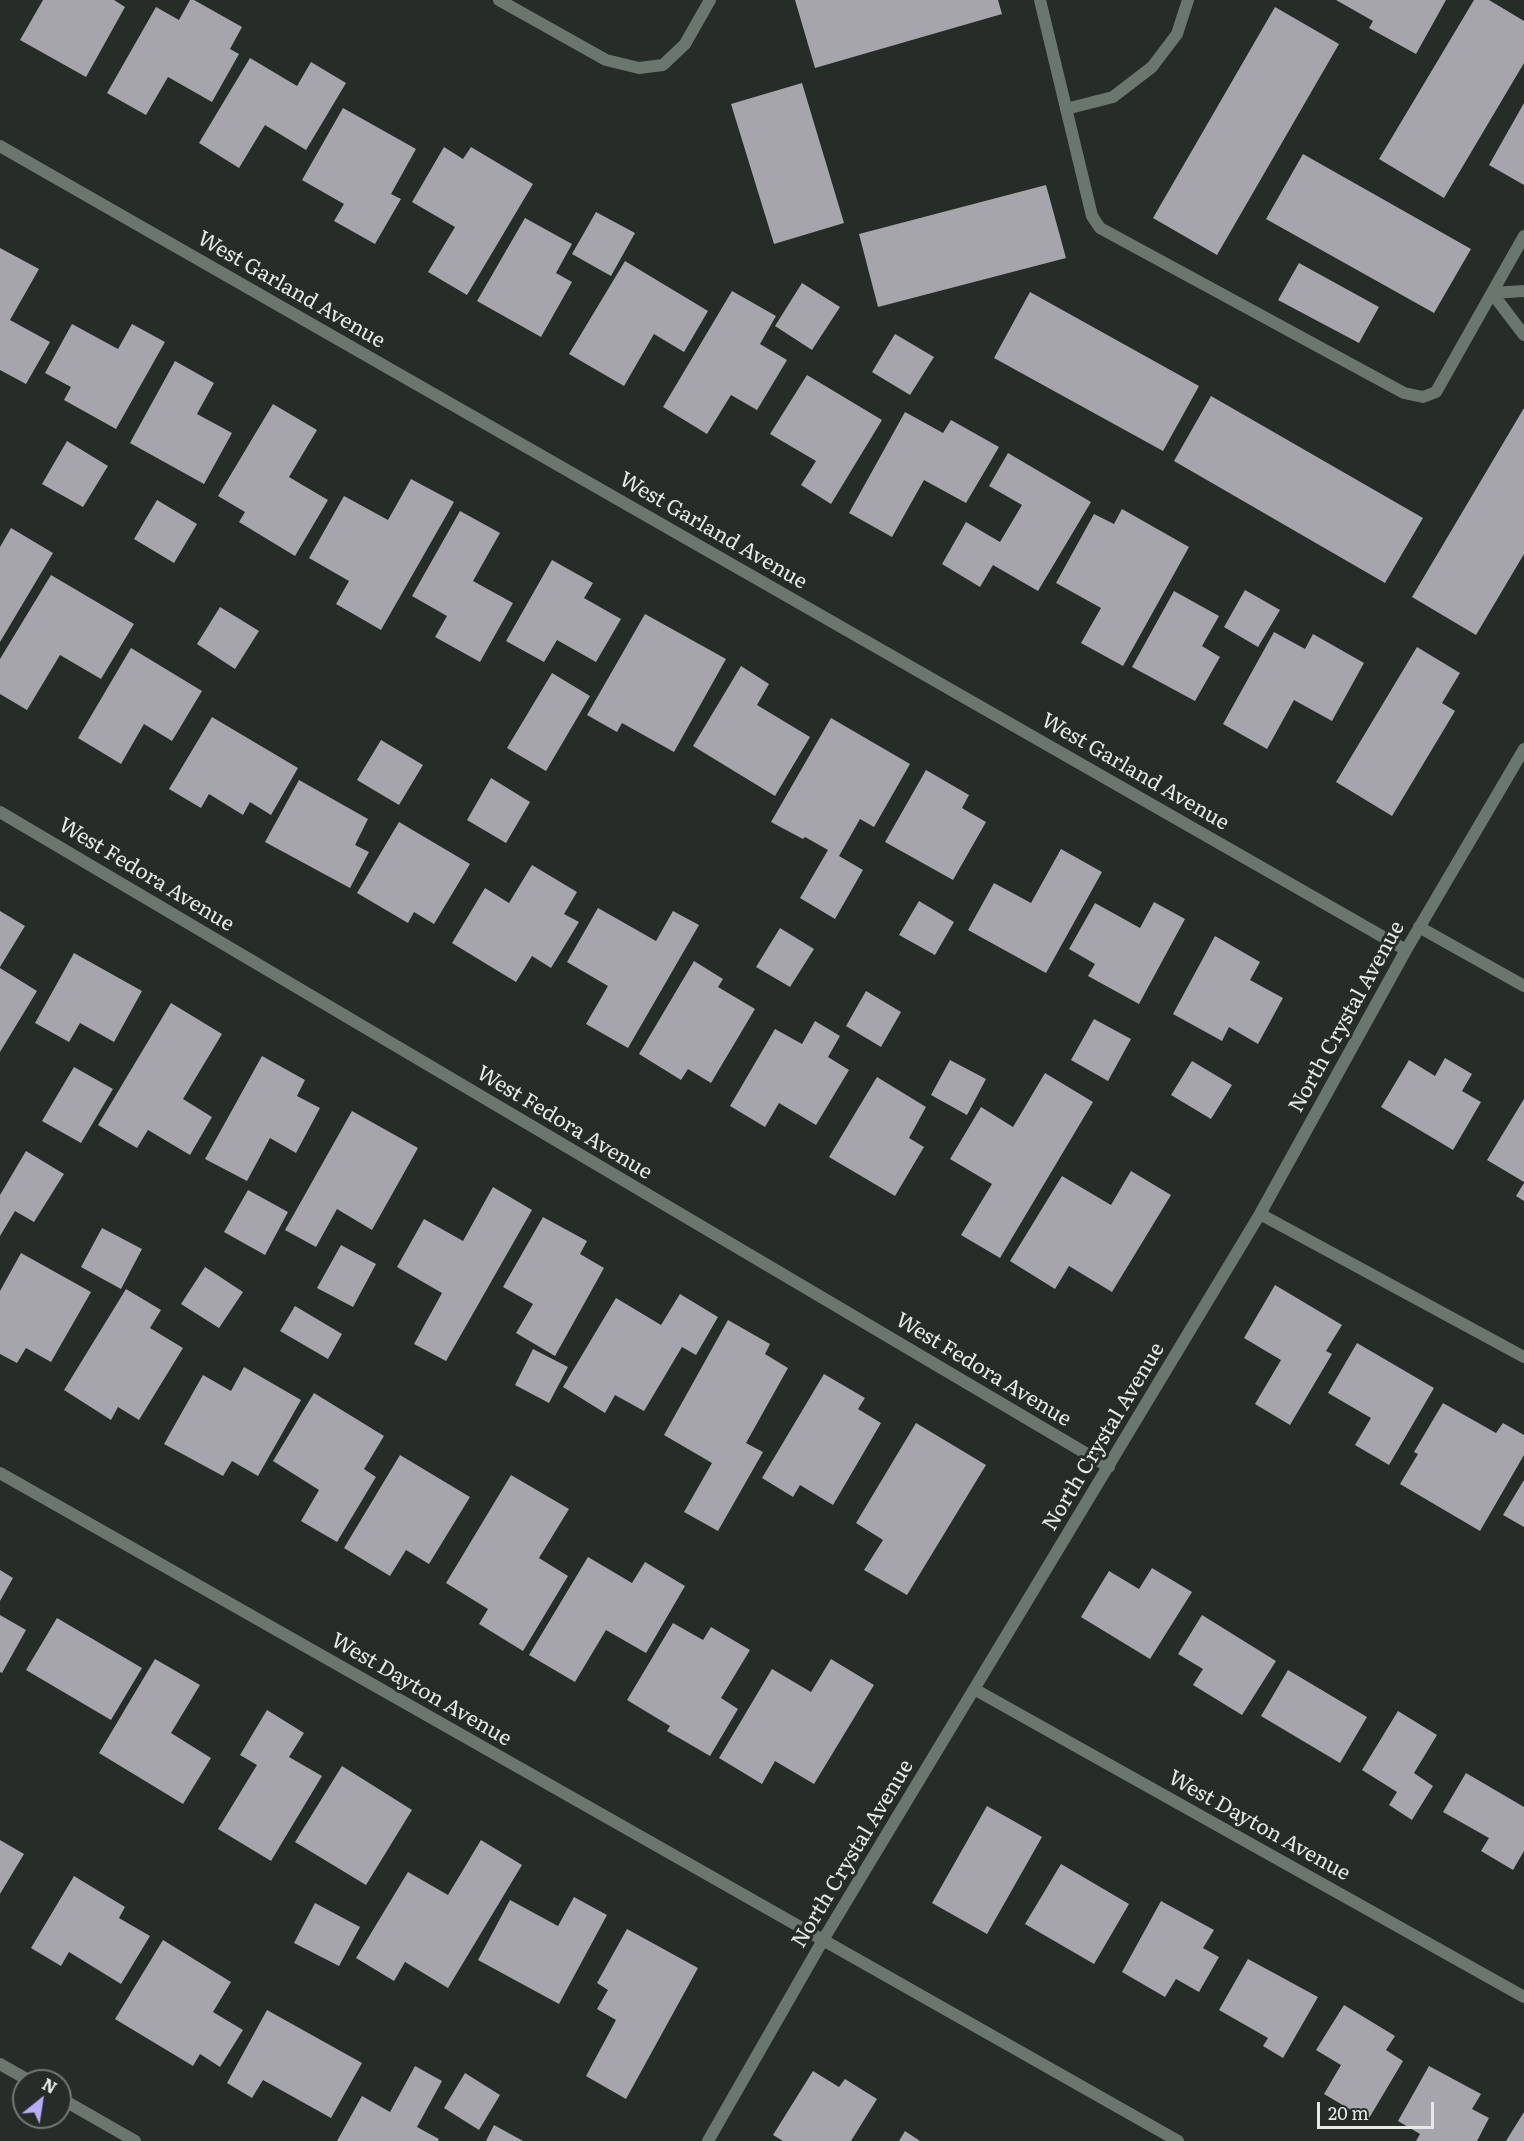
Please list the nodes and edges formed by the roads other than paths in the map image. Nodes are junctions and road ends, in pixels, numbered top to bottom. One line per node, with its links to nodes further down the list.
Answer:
1 (499, 0): 2 (street)
2 (710, 0)
3 (1040, 0): 5 (street)
4 (1188, 0): 5 (street)
5 (1066, 109): 9 (street)
6 (0, 146): 14 (street, West Garland Avenue)
7 (1524, 236): 9 (street)
8 (1524, 291): 9 (street)
9 (1492, 293): 10 (street)
10 (1524, 335)
11 (1524, 749): 13 (street, North Crystal Avenue)
12 (0, 812): 18 (street, West Fedora Avenue)
13 (1419, 927): 14 (street, North Crystal Avenue); 15 (street)
14 (1406, 950): 16 (street, North Crystal Avenue)
15 (1524, 986)
16 (1260, 1214): 17 (street); 18 (street, North Crystal Avenue)
17 (1524, 1357)
18 (1109, 1467): 20 (street, North Crystal Avenue)
19 (0, 1473): 21 (street, West Dayton Avenue)
20 (974, 1689): 21 (street, North Crystal Avenue); 22 (street, West Dayton Avenue)
21 (823, 1940): 25 (street, North Crystal Avenue); 26 (street, West Dayton Avenue)
22 (1524, 1997)
23 (72, 2105): 24 (street)
24 (135, 2141)
25 (708, 2141)
26 (1178, 2141)

